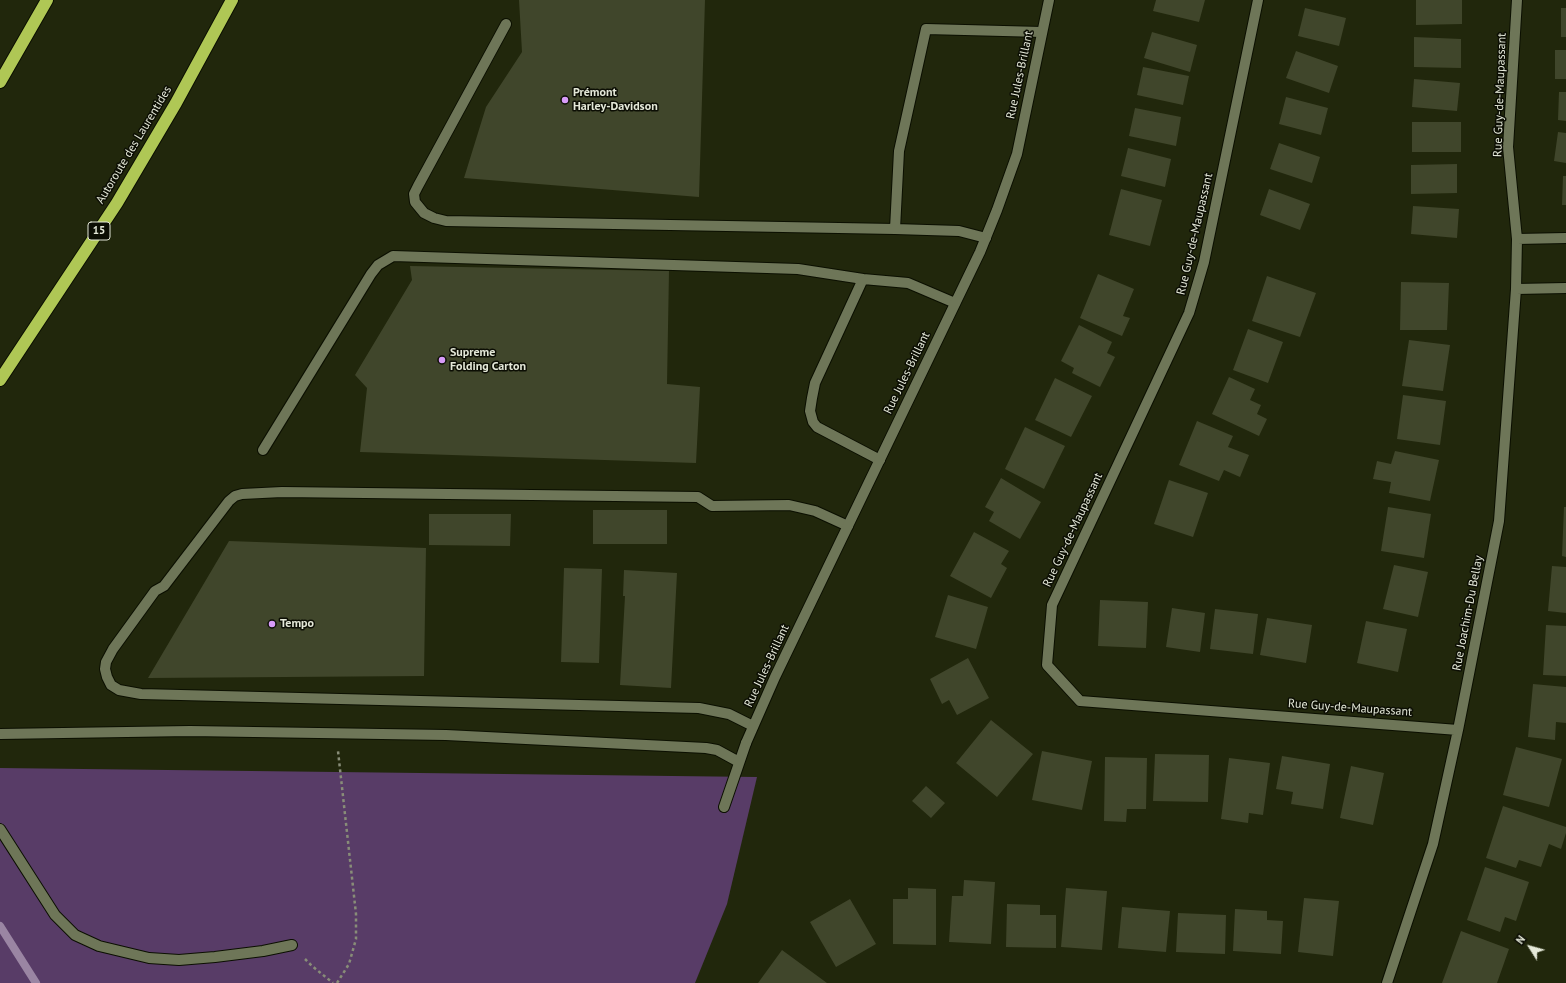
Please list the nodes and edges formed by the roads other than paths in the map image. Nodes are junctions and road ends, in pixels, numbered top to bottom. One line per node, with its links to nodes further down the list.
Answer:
1 (47, 0): 8 (highway)
2 (232, 0): 17 (highway, Autoroute des Laurentides / 15)
3 (1049, 0): 7 (street, Rue Jules-Brillant)
4 (1258, 0): 22 (street, Rue Guy-de-Maupassant)
5 (1517, 0): 12 (street, Rue Guy-de-Maupassant)
6 (506, 24): 9 (street)
7 (1042, 32): 9 (street); 10 (street, Rue Jules-Brillant)
8 (0, 82)
9 (895, 229): 10 (street)
10 (986, 238): 16 (street, Rue Jules-Brillant)
11 (1566, 238): 12 (street)
12 (1517, 239): 15 (street, Rue Joachim-Du Bellay)
13 (863, 279): 16 (street); 18 (street); 19 (street)
14 (1566, 288): 15 (street)
15 (1516, 289): 22 (street, Rue Joachim-Du Bellay)
16 (955, 303): 19 (street, Rue Jules-Brillant)
17 (0, 380)
18 (263, 450)
19 (880, 460): 20 (street, Rue Jules-Brillant)
20 (848, 526): 21 (street, Rue Jules-Brillant); 21 (street)
21 (753, 726): 24 (street, Rue Jules-Brillant)
22 (1458, 730): 28 (street, Rue Joachim-Du Bellay)
23 (0, 734): 24 (street)
24 (739, 762): 25 (street, Rue Jules-Brillant)
25 (724, 807)
26 (0, 828): 27 (street)
27 (292, 945)
28 (1387, 983)

